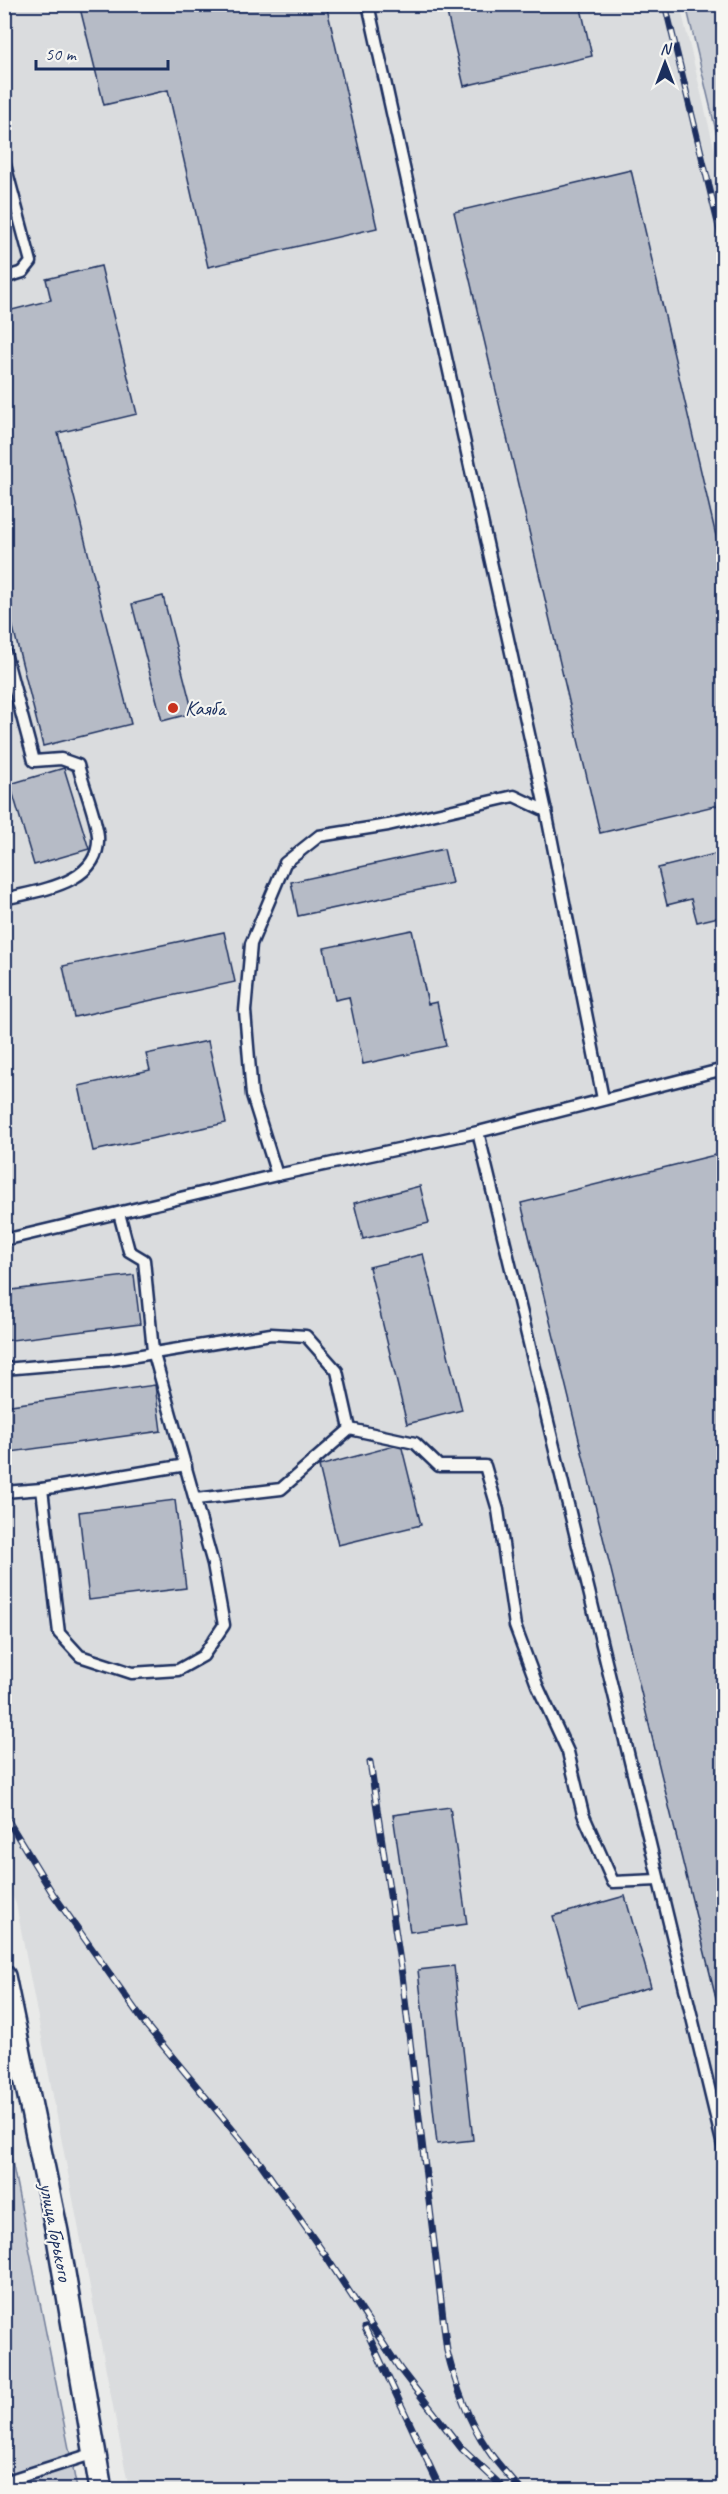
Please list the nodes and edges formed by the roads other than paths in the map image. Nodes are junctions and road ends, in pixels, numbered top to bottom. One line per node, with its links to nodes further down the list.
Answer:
1 (368, 4): 5 (lane)
2 (4, 161): 3 (lane)
3 (4, 278)
4 (4, 649): 6 (lane)
5 (546, 811): 8 (lane); 10 (lane)
6 (4, 900)
7 (723, 1069): 8 (lane)
8 (603, 1099): 9 (lane)
9 (478, 1132): 10 (lane); 20 (lane)
10 (277, 1175): 11 (lane)
11 (119, 1213): 12 (lane); 13 (lane)
12 (4, 1240)
13 (153, 1351): 14 (lane); 15 (lane); 16 (lane)
14 (4, 1369)
15 (350, 1429): 19 (lane); 20 (lane)
16 (186, 1465): 17 (lane); 19 (lane)
17 (42, 1489): 18 (lane); 19 (lane)
18 (4, 1492)
19 (196, 1499)
20 (658, 1880): 22 (lane)
21 (4, 1976): 23 (street, улица Горького)
22 (723, 2150)
23 (95, 2453): 24 (lane); 25 (street, улица Горького)
24 (4, 2482)
25 (101, 2490)

